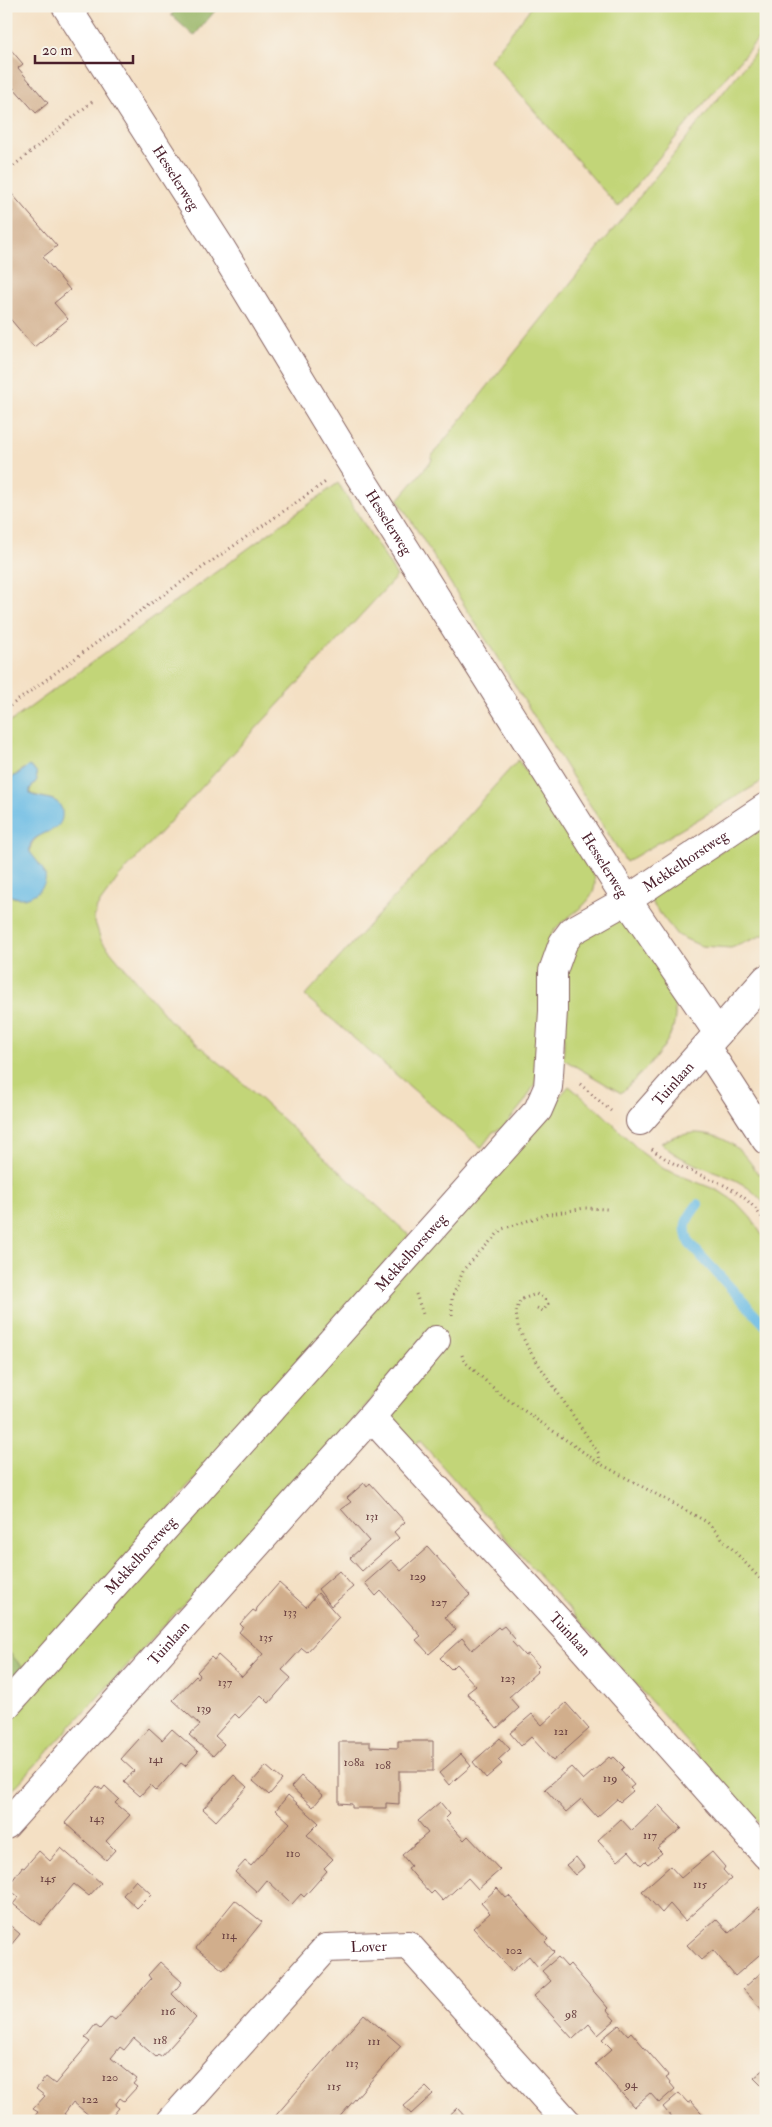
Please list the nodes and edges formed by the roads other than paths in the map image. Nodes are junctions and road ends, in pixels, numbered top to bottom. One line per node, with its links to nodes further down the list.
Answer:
1 (66, 6): 3 (street, Hesselerweg)
2 (766, 808): 3 (street, Mekkelhorstweg)
3 (627, 900): 5 (street, Hesselerweg); 10 (street, Mekkelhorstweg)
4 (766, 979): 5 (street, Tuinlaan)
5 (712, 1040): 6 (street, Tuinlaan); 7 (street, Hesselerweg)
6 (640, 1121)
7 (766, 1140)
8 (434, 1343): 9 (street, Tuinlaan)
9 (371, 1417): 11 (street, Tuinlaan); 12 (street, Tuinlaan)
10 (6, 1706)
11 (6, 1825)
12 (766, 1855)
13 (171, 2121): 14 (street, Lover)
14 (566, 2121)

